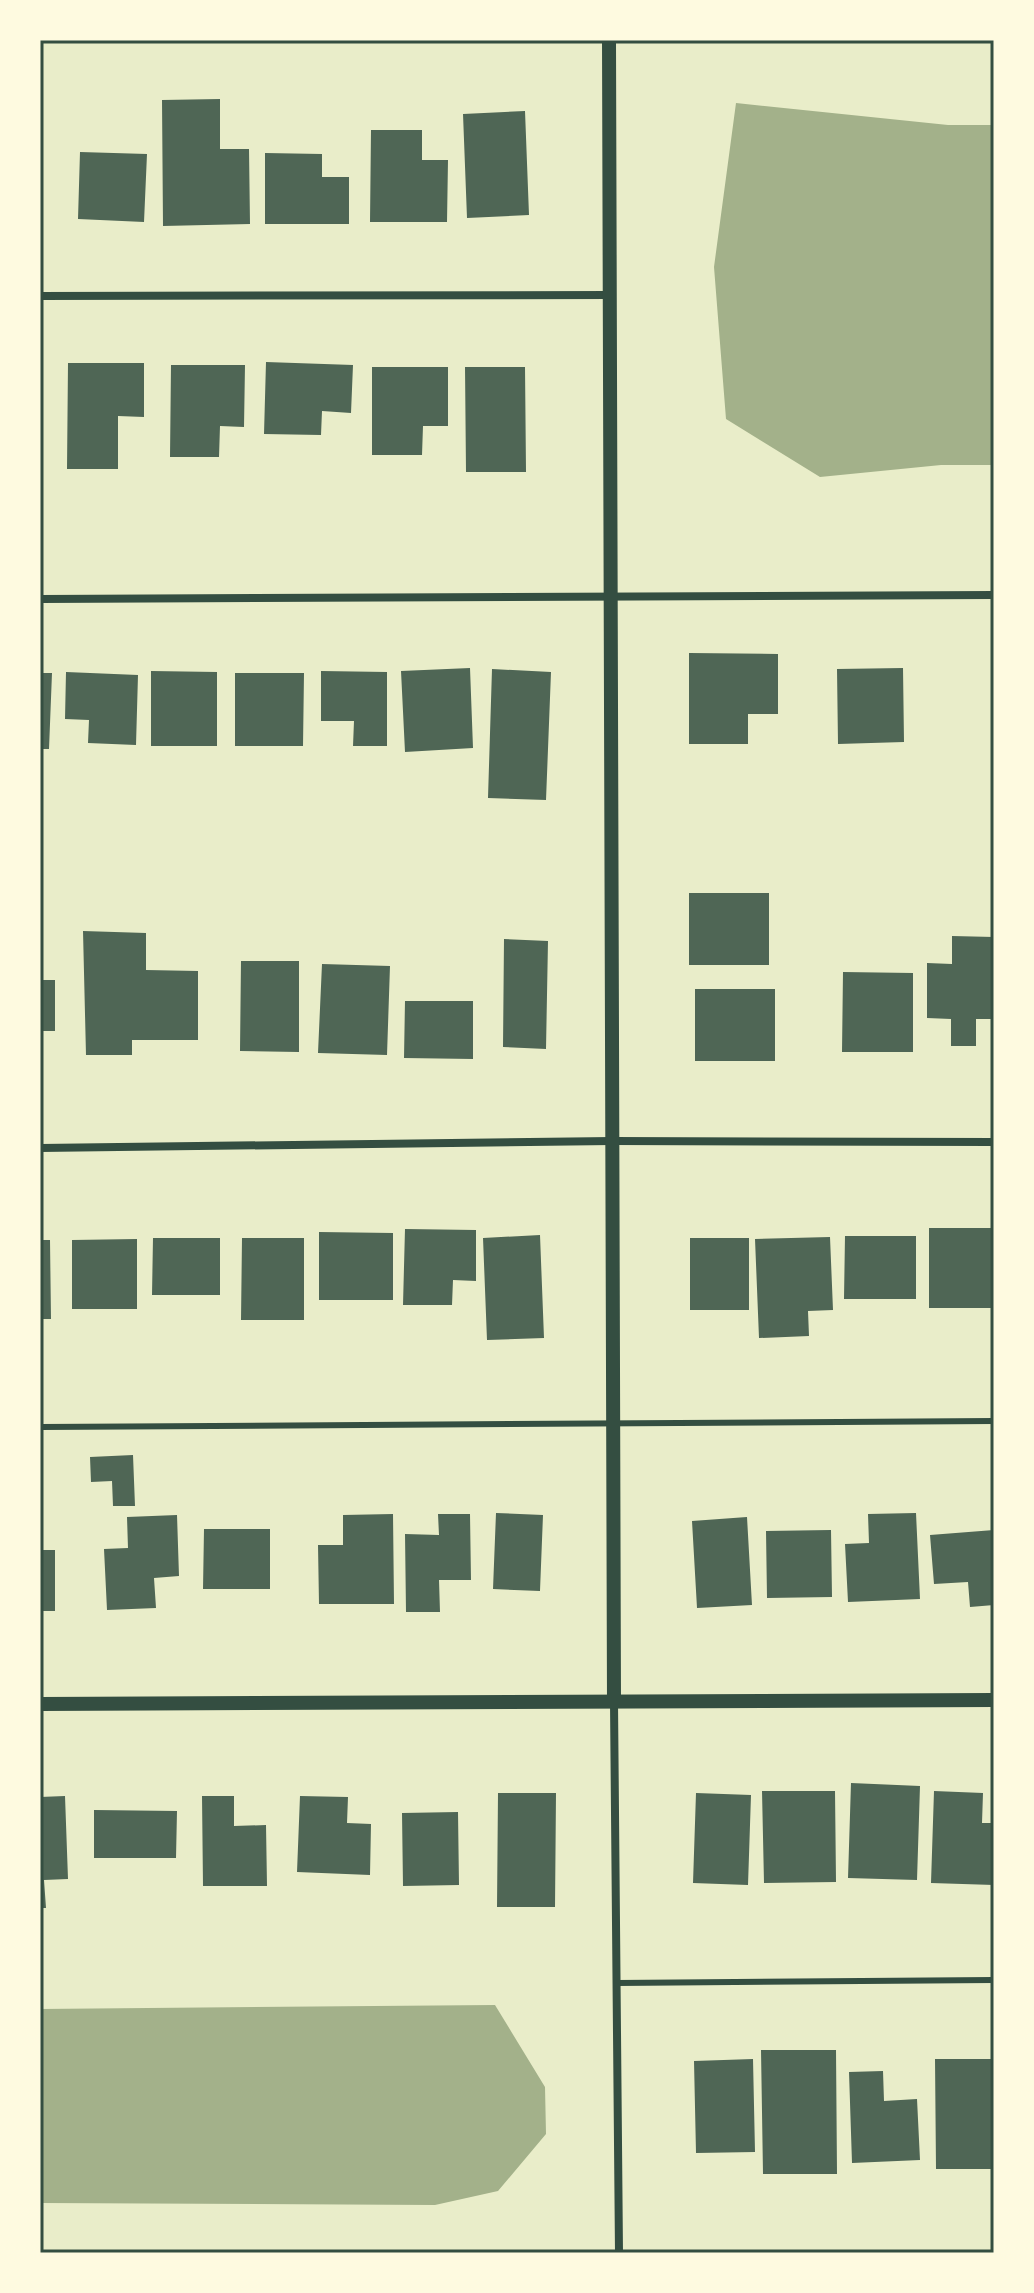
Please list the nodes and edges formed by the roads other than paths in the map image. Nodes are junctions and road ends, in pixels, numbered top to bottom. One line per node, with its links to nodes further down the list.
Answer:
1 (609, 40): 2 (street)
2 (610, 295): 3 (street); 5 (street)
3 (40, 296)
4 (994, 595): 5 (street)
5 (611, 596): 6 (street); 7 (street)
6 (40, 599)
7 (612, 1141): 8 (street); 9 (street); 10 (street)
8 (994, 1142)
9 (40, 1148)
10 (613, 1421): 11 (lane); 12 (lane); 14 (street)
11 (994, 1421)
12 (40, 1427)
13 (994, 1700): 14 (street)
14 (614, 1702): 15 (street); 17 (street)
15 (40, 1704)
16 (994, 1980): 17 (lane)
17 (617, 1983): 18 (street)
18 (619, 2253)

